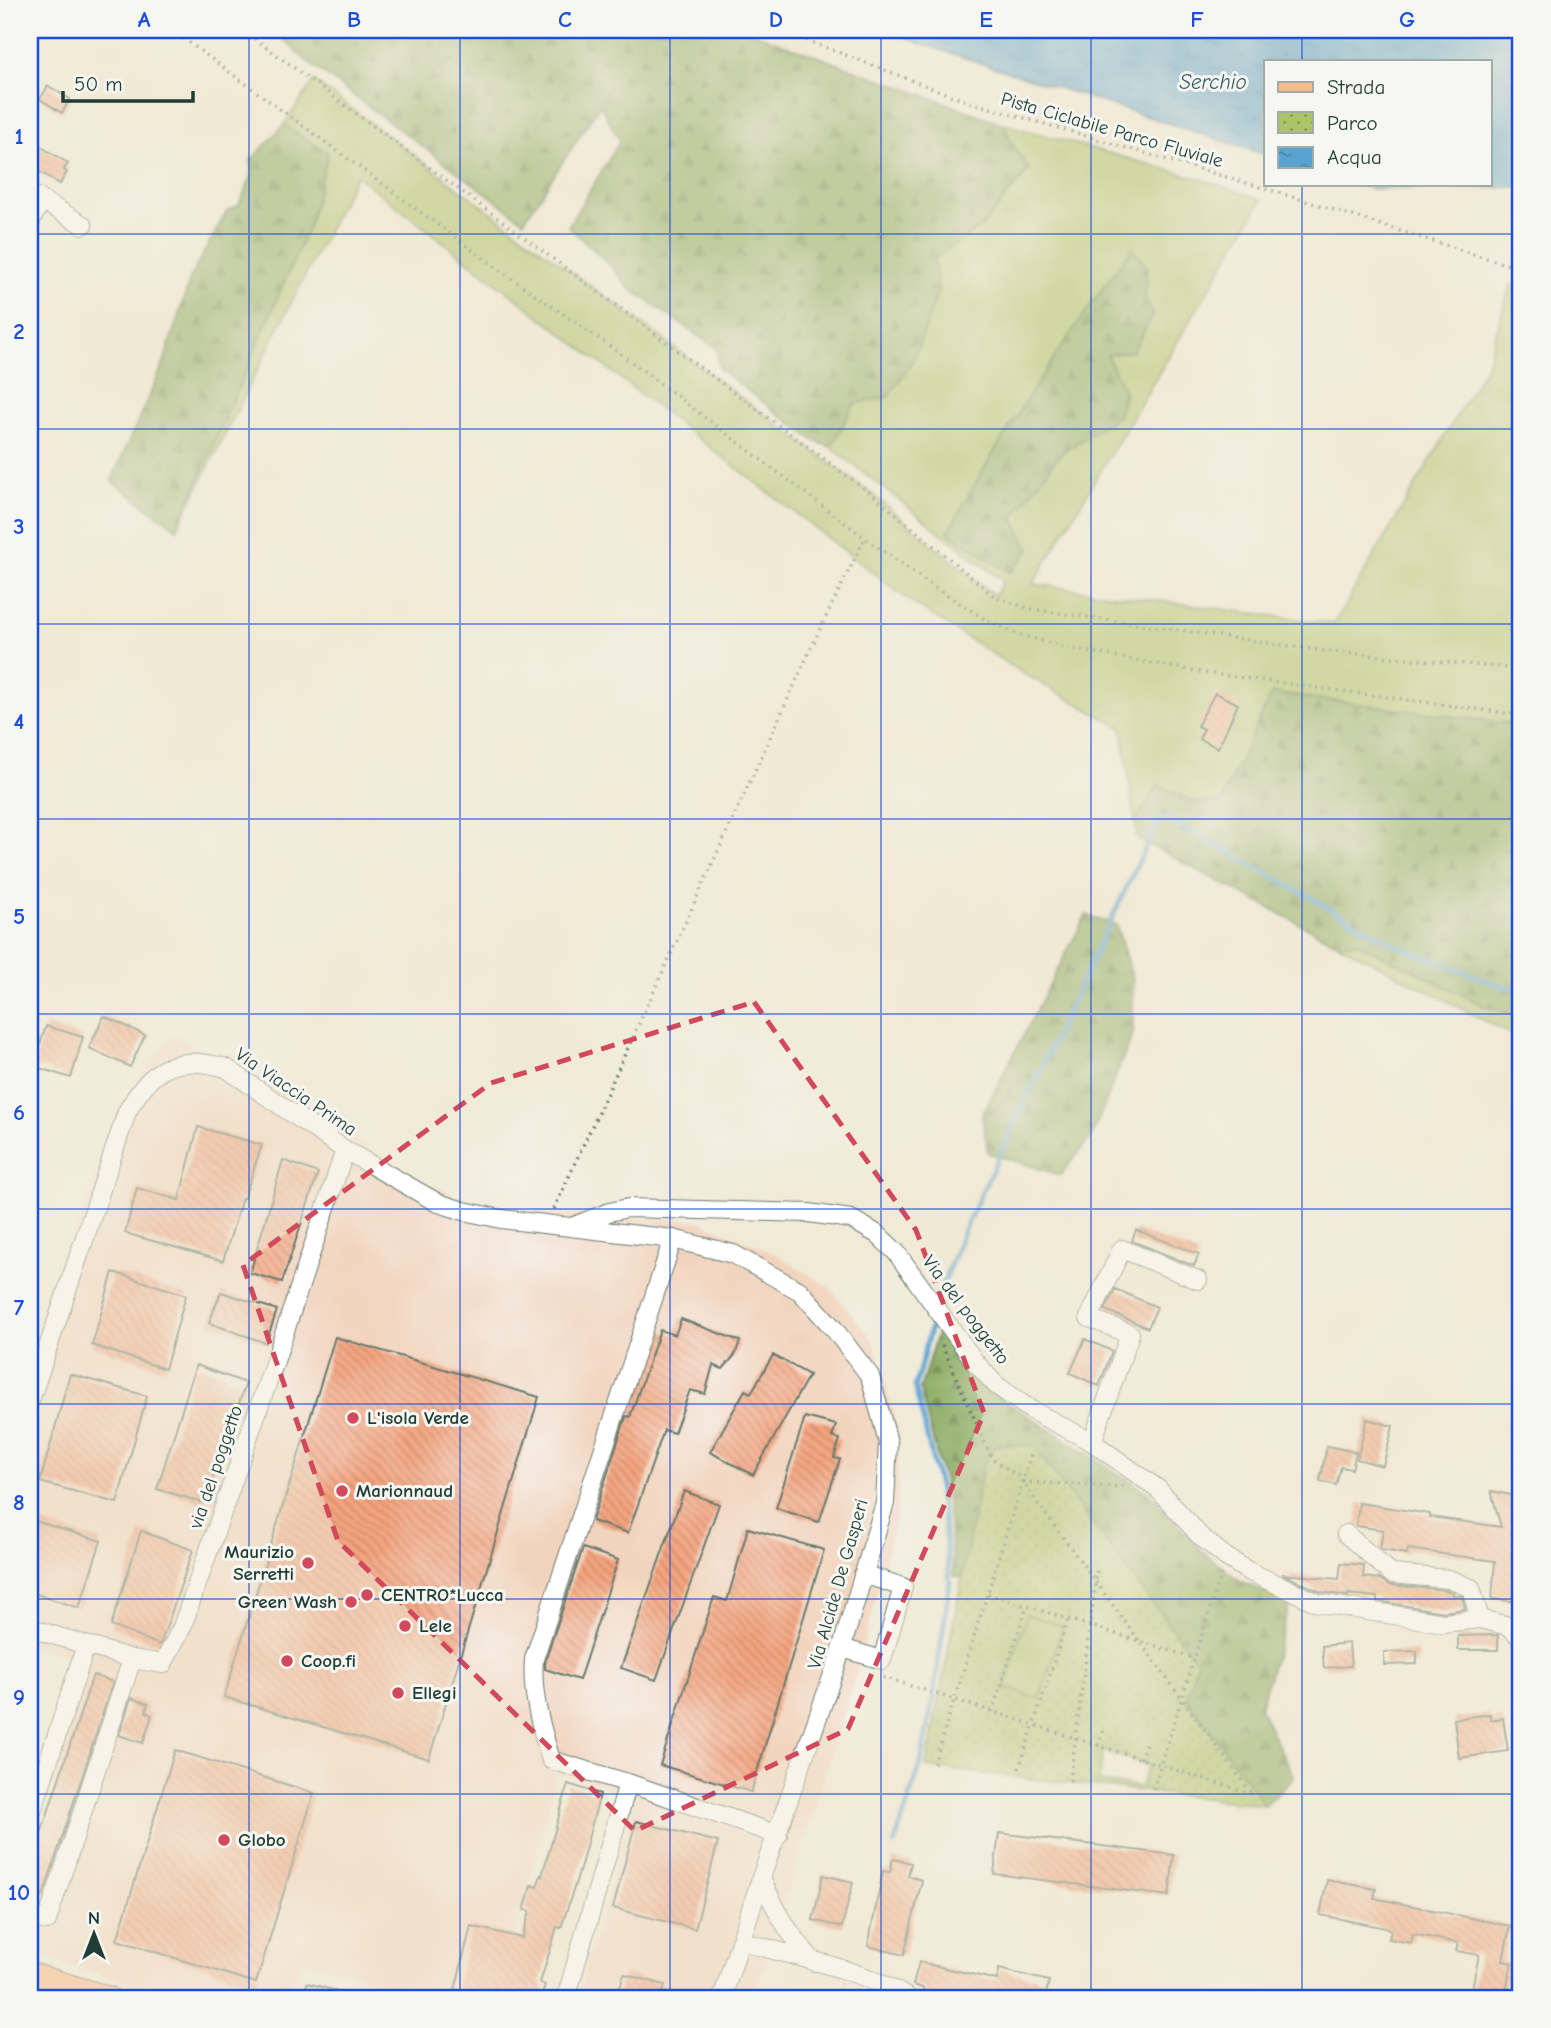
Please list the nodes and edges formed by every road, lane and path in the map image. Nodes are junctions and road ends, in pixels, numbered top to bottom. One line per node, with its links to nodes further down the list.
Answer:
1 (172, 30): 7 (path)
2 (243, 30): 8 (path)
3 (780, 30): 6 (path, Pista Ciclabile Parco Fluviale)
4 (32, 208): 5 (street)
5 (83, 225)
6 (1521, 269)
7 (865, 538): 9 (path); 11 (path)
8 (1521, 669)
9 (1521, 715)
10 (345, 1150): 11 (street, Via Viaccia Prima); 16 (street, Via Viaccia Prima); 37 (street, via del poggetto)
11 (548, 1224): 12 (street, Via Viaccia Prima)
12 (579, 1228): 13 (street, Via Alcide De Gasperi); 15 (street, Via del poggetto)
13 (673, 1240): 24 (street, Via Alcide De Gasperi); 52 (street)
14 (1198, 1280): 17 (street)
15 (946, 1320): 17 (street, Via del poggetto); 19 (path)
16 (30, 1401)
17 (1091, 1442): 22 (street, Via del poggetto)
18 (1032, 1452): 19 (path)
19 (1023, 1482): 20 (path); 25 (path); 26 (path)
20 (1127, 1488)
21 (1346, 1534): 29 (street)
22 (1226, 1557): 29 (street, Via del poggetto); 36 (path)
23 (1097, 1570): 25 (path)
24 (863, 1574): 35 (street, Via Alcide De Gasperi); 35 (street)
25 (1095, 1581): 30 (path); 33 (path)
26 (988, 1594): 27 (path); 40 (path)
27 (1027, 1606): 28 (path); 41 (path)
28 (1068, 1619): 30 (path); 42 (path)
29 (1479, 1619): 32 (street)
30 (1090, 1626): 33 (path); 44 (path)
31 (30, 1628): 34 (street, via del poggetto)
32 (1521, 1641)
33 (1140, 1642): 36 (path); 39 (path)
34 (86, 1645): 37 (street, via del poggetto); 54 (street)
35 (842, 1648): 55 (street, Via Alcide De Gasperi)
36 (1194, 1658): 39 (path)
37 (132, 1659): 57 (street)
38 (922, 1689): 40 (path)
39 (1181, 1698): 49 (path); 49 (path)
40 (955, 1700): 41 (path); 48 (path)
41 (992, 1712): 42 (path)
42 (1034, 1725): 44 (path); 50 (path)
43 (1105, 1726): 46 (path)
44 (1075, 1738): 46 (path); 51 (path)
45 (1147, 1739): 47 (path)
46 (1098, 1746): 47 (path)
47 (1141, 1759): 49 (path)
48 (934, 1764)
49 (1161, 1765): 53 (path)
50 (1019, 1769)
51 (1070, 1781)
52 (628, 1783): 55 (street); 62 (street)
53 (1153, 1790)
54 (30, 1818)
55 (778, 1835): 56 (street, Via Alcide De Gasperi)
56 (761, 1878): 58 (street, Via Alcide De Gasperi); 59 (street)
57 (30, 1916)
58 (740, 1941): 59 (street); 63 (street, Via Alcide De Gasperi)
59 (814, 1962): 64 (street)
60 (30, 1974): 61 (main road)
61 (109, 1998)
62 (566, 1998)
63 (722, 1998)
64 (908, 1998)

